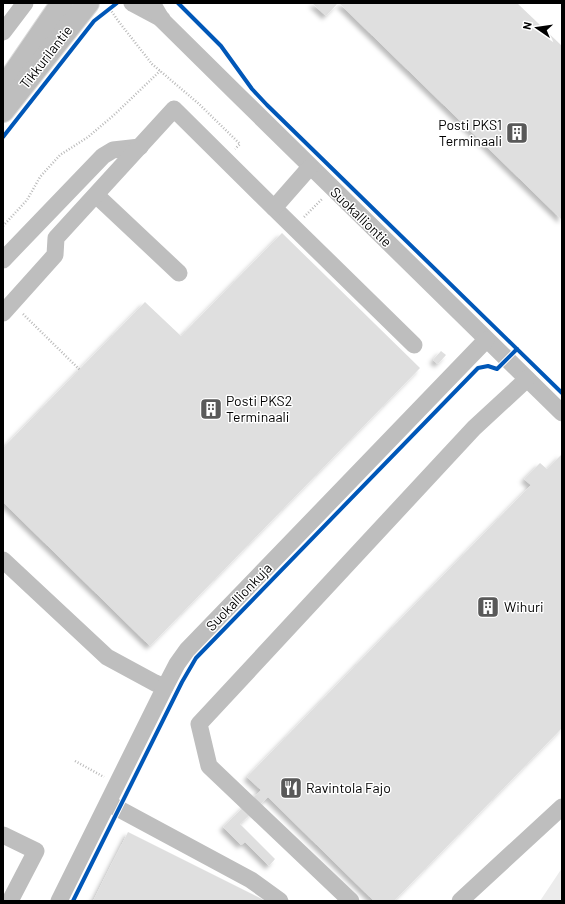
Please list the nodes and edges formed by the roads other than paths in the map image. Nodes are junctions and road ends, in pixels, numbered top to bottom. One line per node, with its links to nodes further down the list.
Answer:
1 (25, 3): 7 (street)
2 (62, 3): 8 (main road, Tikkurilantie)
3 (132, 3): 6 (street, Suokalliontie)
4 (152, 3): 6 (street, Suokalliontie)
5 (96, 8): 9 (main road, Tikkurilantie)
6 (162, 20): 11 (street, Suokalliontie)
7 (3, 32)
8 (3, 89)
9 (3, 111)
10 (140, 147): 12 (street); 13 (street); 14 (street)
11 (310, 167): 13 (street); 17 (street, Suokalliontie)
12 (96, 195): 15 (street); 16 (street)
13 (274, 208): 18 (street)
14 (3, 260)
15 (179, 272)
16 (8, 308)
17 (486, 340): 19 (street, Suokalliontie); 22 (street, Suokallionkuja)
18 (414, 345)
19 (527, 379): 20 (street, Suokalliontie); 29 (street)
20 (562, 413)
21 (3, 560): 22 (street)
22 (165, 687): 23 (street, Suokallionkuja)
23 (108, 803): 27 (street, Suokallionkuja); 28 (street)
24 (562, 807): 30 (street)
25 (3, 835): 26 (street)
26 (10, 901)
27 (59, 901)
28 (280, 901)
29 (351, 901)
30 (460, 901)

